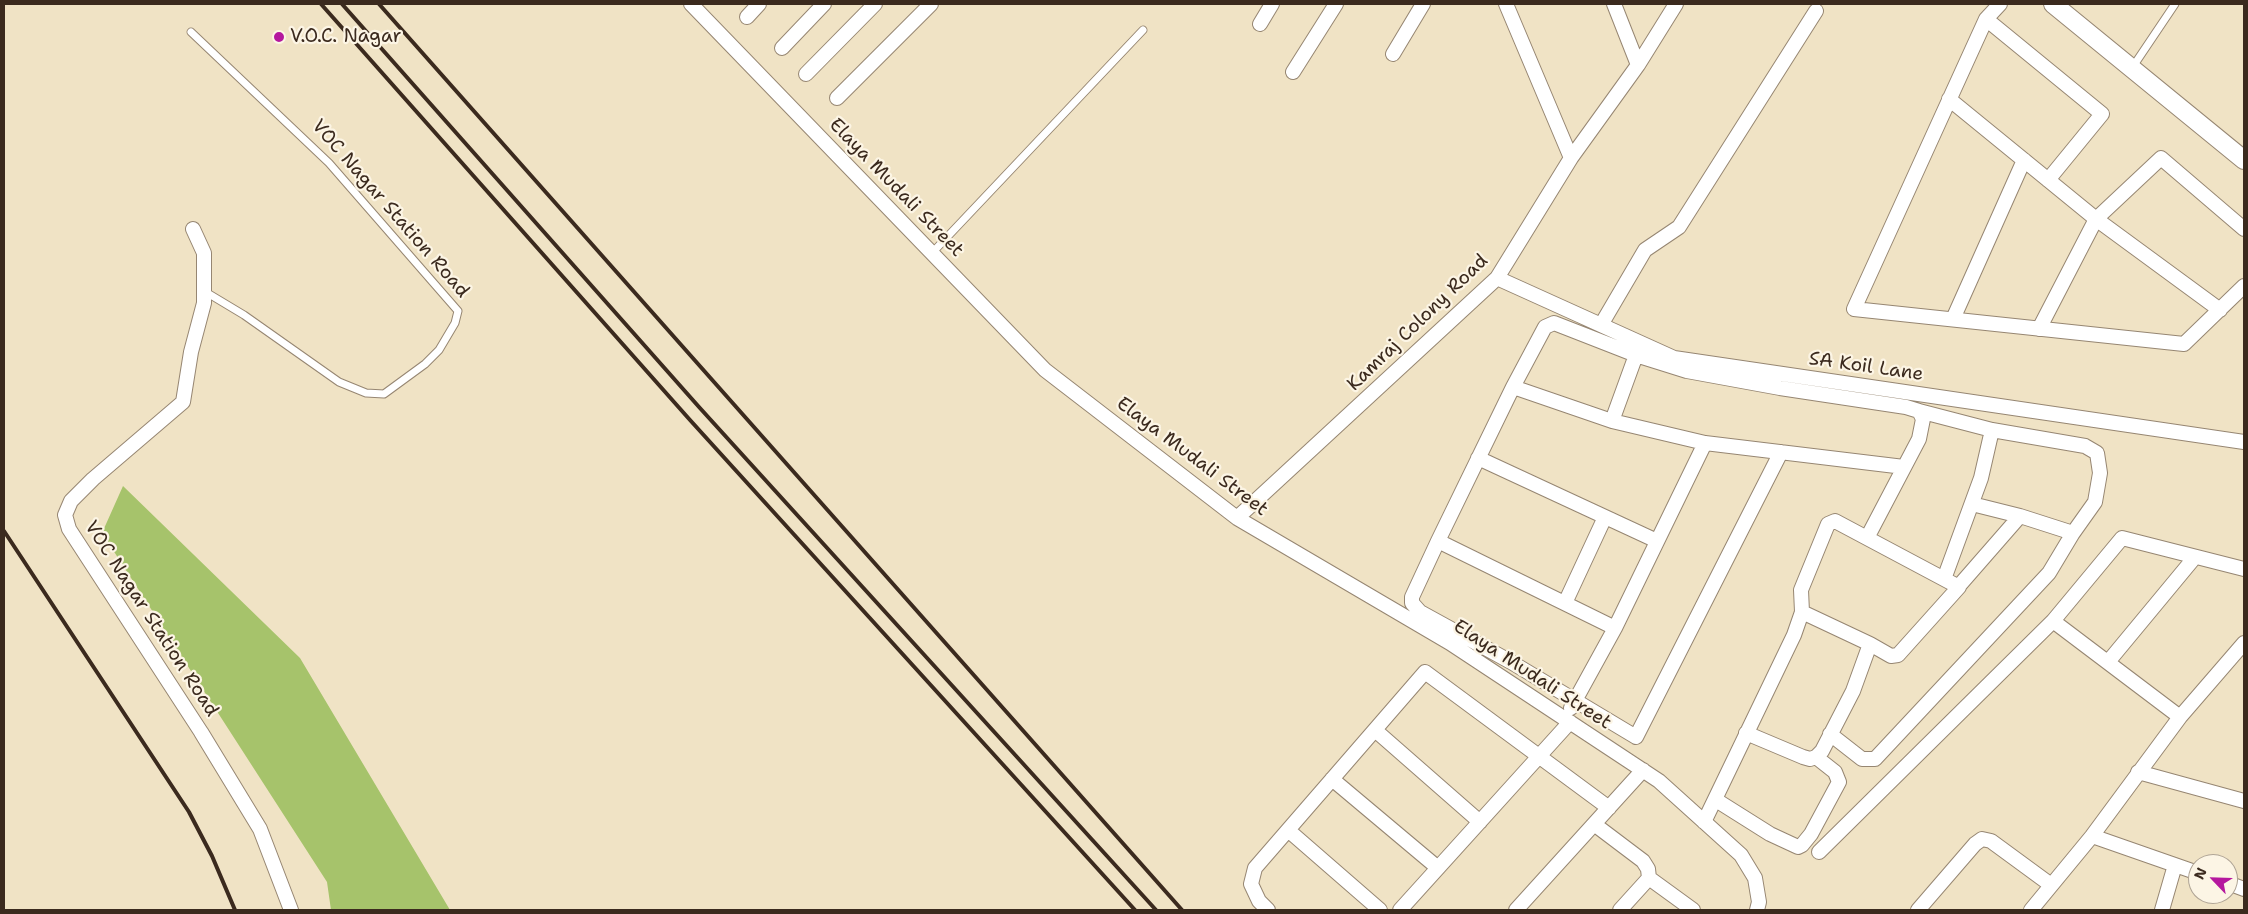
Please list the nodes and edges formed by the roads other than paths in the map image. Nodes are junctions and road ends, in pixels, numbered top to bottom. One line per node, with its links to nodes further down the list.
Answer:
1 (691, 4): 36 (street, Elaya Mudali Street)
2 (759, 4): 16 (street)
3 (824, 4): 21 (street)
4 (875, 4): 26 (street)
5 (931, 4): 27 (street)
6 (1272, 4): 18 (street)
7 (1336, 4): 25 (street)
8 (1423, 4): 22 (street)
9 (1506, 4): 29 (street)
10 (1614, 4): 23 (street)
11 (1676, 4): 23 (street, Kamraj Colony Road)
12 (2000, 4): 17 (street)
13 (2052, 4): 24 (street)
14 (2175, 4): 24 (lane)
15 (1816, 10): 42 (street)
16 (747, 17)
17 (1986, 19): 28 (street); 32 (street)
18 (1260, 24)
19 (1143, 30): 36 (lane)
20 (190, 32): 39 (lane, VOC Nagar Station Road)
21 (782, 48)
22 (1393, 54)
23 (1638, 65): 29 (street, Kamraj Colony Road)
24 (2131, 68): 31 (street)
25 (1294, 72)
26 (806, 74)
27 (837, 98)
28 (1949, 99): 30 (street); 41 (street)
29 (1571, 158): 37 (street, Kamraj Colony Road)
30 (2024, 160): 32 (street); 41 (street)
31 (2244, 160)
32 (2048, 180): 33 (street)
33 (2096, 219): 35 (street); 40 (street); 43 (street)
34 (193, 229): 39 (street, VOC Nagar Station Road)
35 (2244, 229)
36 (932, 253): 57 (street, Elaya Mudali Street)
37 (1497, 278): 42 (street, SA Koil Lane); 57 (street, Kamraj Colony Road)
38 (2244, 286): 40 (street)
39 (204, 290): 98 (street, VOC Nagar Station Road)
40 (2220, 310): 43 (street)
41 (1953, 319): 43 (street)
42 (1601, 325): 49 (street, SA Koil Lane)
43 (2039, 329)
44 (1636, 354): 45 (street); 46 (street); 47 (street)
45 (1513, 387): 47 (street); 52 (street)
46 (1919, 411): 48 (street); 53 (street)
47 (1612, 421): 50 (street)
48 (1992, 430): 54 (street); 58 (street)
49 (2244, 442)
50 (1704, 443): 51 (street); 61 (street)
51 (1781, 452): 53 (street); 73 (street)
52 (1478, 458): 56 (street); 60 (street)
53 (1904, 467): 59 (street)
54 (1972, 504): 55 (street); 64 (street)
55 (2020, 516): 58 (street); 65 (street)
56 (1604, 517): 61 (street); 66 (street)
57 (1236, 518): 75 (street, Elaya Mudali Street)
58 (2074, 533): 78 (street)
59 (1867, 538): 64 (street); 67 (street)
60 (1438, 541): 66 (street); 73 (street)
61 (1657, 541): 69 (street)
62 (2195, 556): 63 (street); 68 (street); 72 (street)
63 (2244, 569)
64 (1944, 579): 65 (street)
65 (1958, 587): 71 (street)
66 (1565, 603): 69 (street)
67 (1802, 612): 71 (street); 77 (street)
68 (2053, 621): 72 (street); 92 (street)
69 (1615, 628): 73 (street)
70 (2244, 642): 74 (street)
71 (1870, 644): 78 (street)
72 (2108, 662): 74 (street)
73 (1575, 700): 75 (street)
74 (2180, 717): 82 (street)
75 (1567, 721): 79 (street); 81 (street, Elaya Mudali Street)
76 (1375, 730): 79 (street); 83 (street); 87 (street)
77 (1746, 733): 80 (street); 84 (street)
78 (1830, 734): 80 (street)
79 (1539, 756): 86 (street); 87 (street)
80 (1816, 757): 84 (street)
81 (1643, 770): 86 (street); 88 (street, Elaya Mudali Street)
82 (2138, 772): 85 (street); 91 (street)
83 (1332, 779): 90 (street); 94 (street)
84 (1716, 800): 88 (street)
85 (2244, 801)
86 (1609, 808): 89 (street)
87 (1480, 822): 94 (street)
88 (1704, 822): 105 (street, Elaya Mudali Street)
89 (1594, 824): 96 (street); 102 (street)
90 (1288, 830): 99 (street); 100 (street)
91 (2092, 836): 93 (street); 97 (street)
92 (1819, 852)
93 (2175, 865): 95 (street); 108 (street)
94 (1438, 868): 101 (street)
95 (2188, 870)
96 (1649, 878): 103 (street); 104 (street)
97 (2051, 885): 106 (street); 107 (street)
98 (291, 910)
99 (1268, 910)
100 (1380, 910)
101 (1400, 910)
102 (1516, 910)
103 (1620, 910)
104 (1693, 910)
105 (1757, 910)
106 (1918, 910)
107 (2031, 910)
108 (2162, 910)

